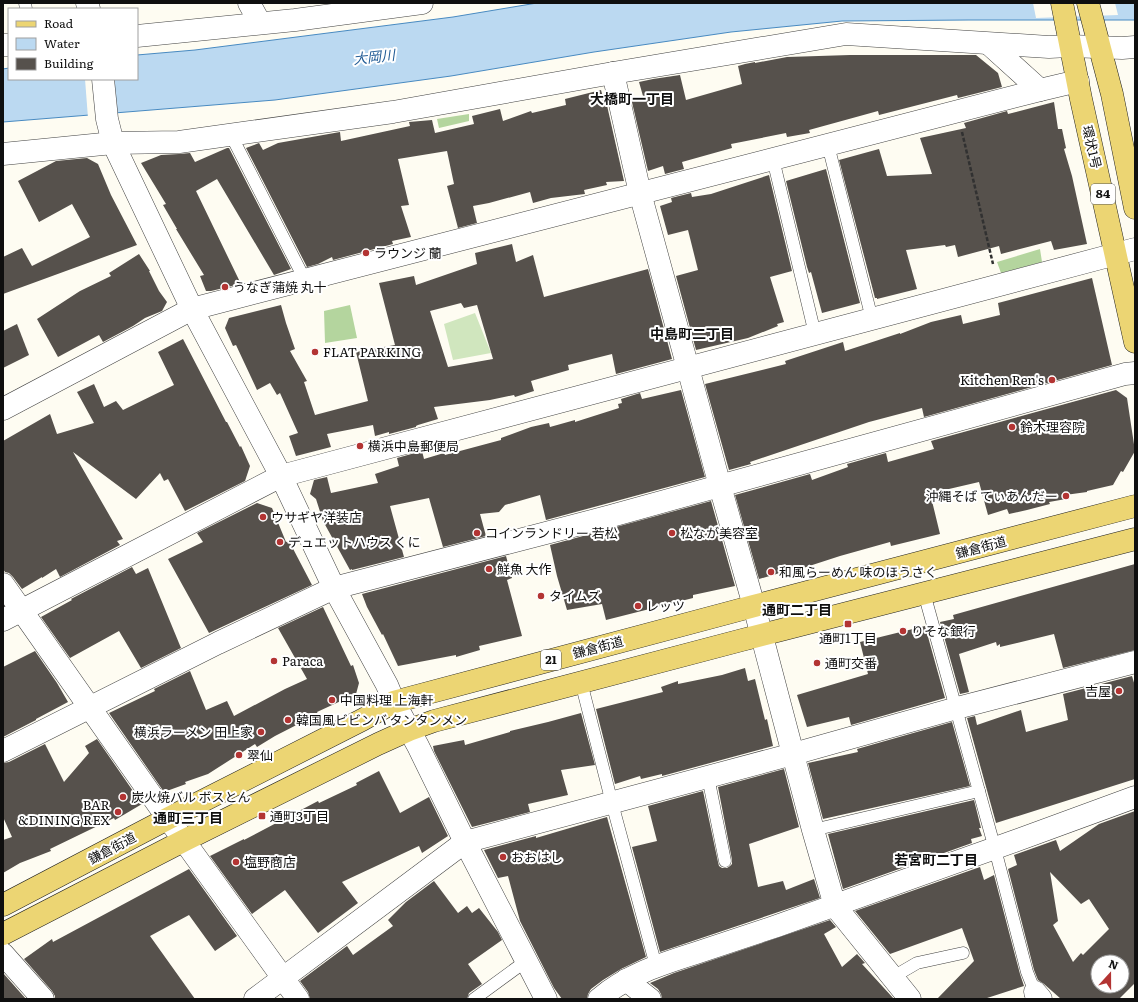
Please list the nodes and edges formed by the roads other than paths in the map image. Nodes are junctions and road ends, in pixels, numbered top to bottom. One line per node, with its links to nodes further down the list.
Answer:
1 (249, 3): 6 (street)
2 (422, 3): 5 (street)
3 (1062, 3): 9 (main road, 84)
4 (1088, 3): 10 (main road, 84)
5 (353, 8): 6 (street)
6 (260, 23): 7 (street)
7 (138, 36)
8 (989, 44): 9 (street); 12 (street); 15 (street)
9 (1070, 46): 10 (street); 14 (main road, 環状1号 / 84)
10 (1099, 46): 11 (street); 22 (main road, 84)
11 (1135, 47)
12 (613, 73): 16 (street); 21 (street)
13 (103, 80): 17 (street)
14 (1078, 81): 15 (street); 23 (main road, 環状1号 / 84)
15 (1040, 90): 18 (street)
16 (231, 135): 17 (street); 24 (lane)
17 (112, 143): 19 (street); 25 (street)
18 (828, 145): 20 (street); 26 (lane)
19 (3, 154)
20 (773, 159): 21 (street); 27 (lane)
21 (640, 193): 24 (street); 29 (street)
22 (1135, 208)
23 (1125, 251): 26 (street); 28 (main road, 環状1号 / 84)
24 (305, 280): 25 (street)
25 (192, 309): 31 (street); 32 (street)
26 (872, 319): 27 (street)
27 (815, 334): 29 (street)
28 (1135, 342)
29 (688, 368): 32 (street); 33 (street)
30 (1135, 373): 33 (street)
31 (3, 409)
32 (281, 476): 37 (street); 40 (street)
33 (720, 486): 37 (street); 39 (street)
34 (1135, 506): 39 (main road, 鎌倉街道 / 21)
35 (1135, 538): 38 (main road, 鎌倉街道 / 21)
36 (3, 584): 40 (street)
37 (334, 588): 44 (street); 45 (street)
38 (924, 593): 41 (main road, 鎌倉街道 / 21); 46 (lane)
39 (754, 606): 41 (street); 44 (main road, 鎌倉街道 / 21)
40 (12, 615): 45 (street)
41 (762, 635): 43 (main road, 鎌倉街道 / 21); 49 (street)
42 (1135, 662): 46 (street)
43 (581, 682): 47 (main road, 鎌倉街道 / 21); 53 (lane)
44 (394, 702): 47 (street); 54 (main road, 鎌倉街道 / 21)
45 (90, 708): 48 (street); 54 (street)
46 (957, 708): 49 (street); 51 (lane)
47 (409, 730): 56 (main road, 鎌倉街道 / 21); 57 (street)
48 (3, 751)
49 (793, 754): 50 (street); 55 (street)
50 (708, 777): 53 (street); 59 (lane)
51 (979, 791): 55 (lane); 58 (lane)
52 (1135, 797): 58 (street)
53 (612, 803): 57 (street); 66 (lane)
54 (168, 818): 56 (street); 60 (main road, 鎌倉街道 / 21)
55 (813, 830): 61 (street)
56 (185, 840): 62 (main road, 鎌倉街道 / 21); 67 (street)
57 (465, 842): 65 (street); 67 (street)
58 (995, 849): 61 (street); 70 (lane)
59 (725, 861)
60 (3, 905)
61 (835, 906): 66 (street); 69 (street)
62 (3, 934)
63 (963, 953): 69 (lane)
64 (3, 954): 71 (street)
65 (526, 961): 74 (lane); 75 (street)
66 (656, 966): 68 (street)
67 (283, 978): 72 (street); 73 (street)
68 (626, 980): 76 (street); 77 (street)
69 (902, 992)
70 (1034, 997)
71 (43, 999)
72 (255, 999)
73 (298, 999)
74 (474, 999)
75 (546, 999)
76 (599, 999)
77 (650, 999)

